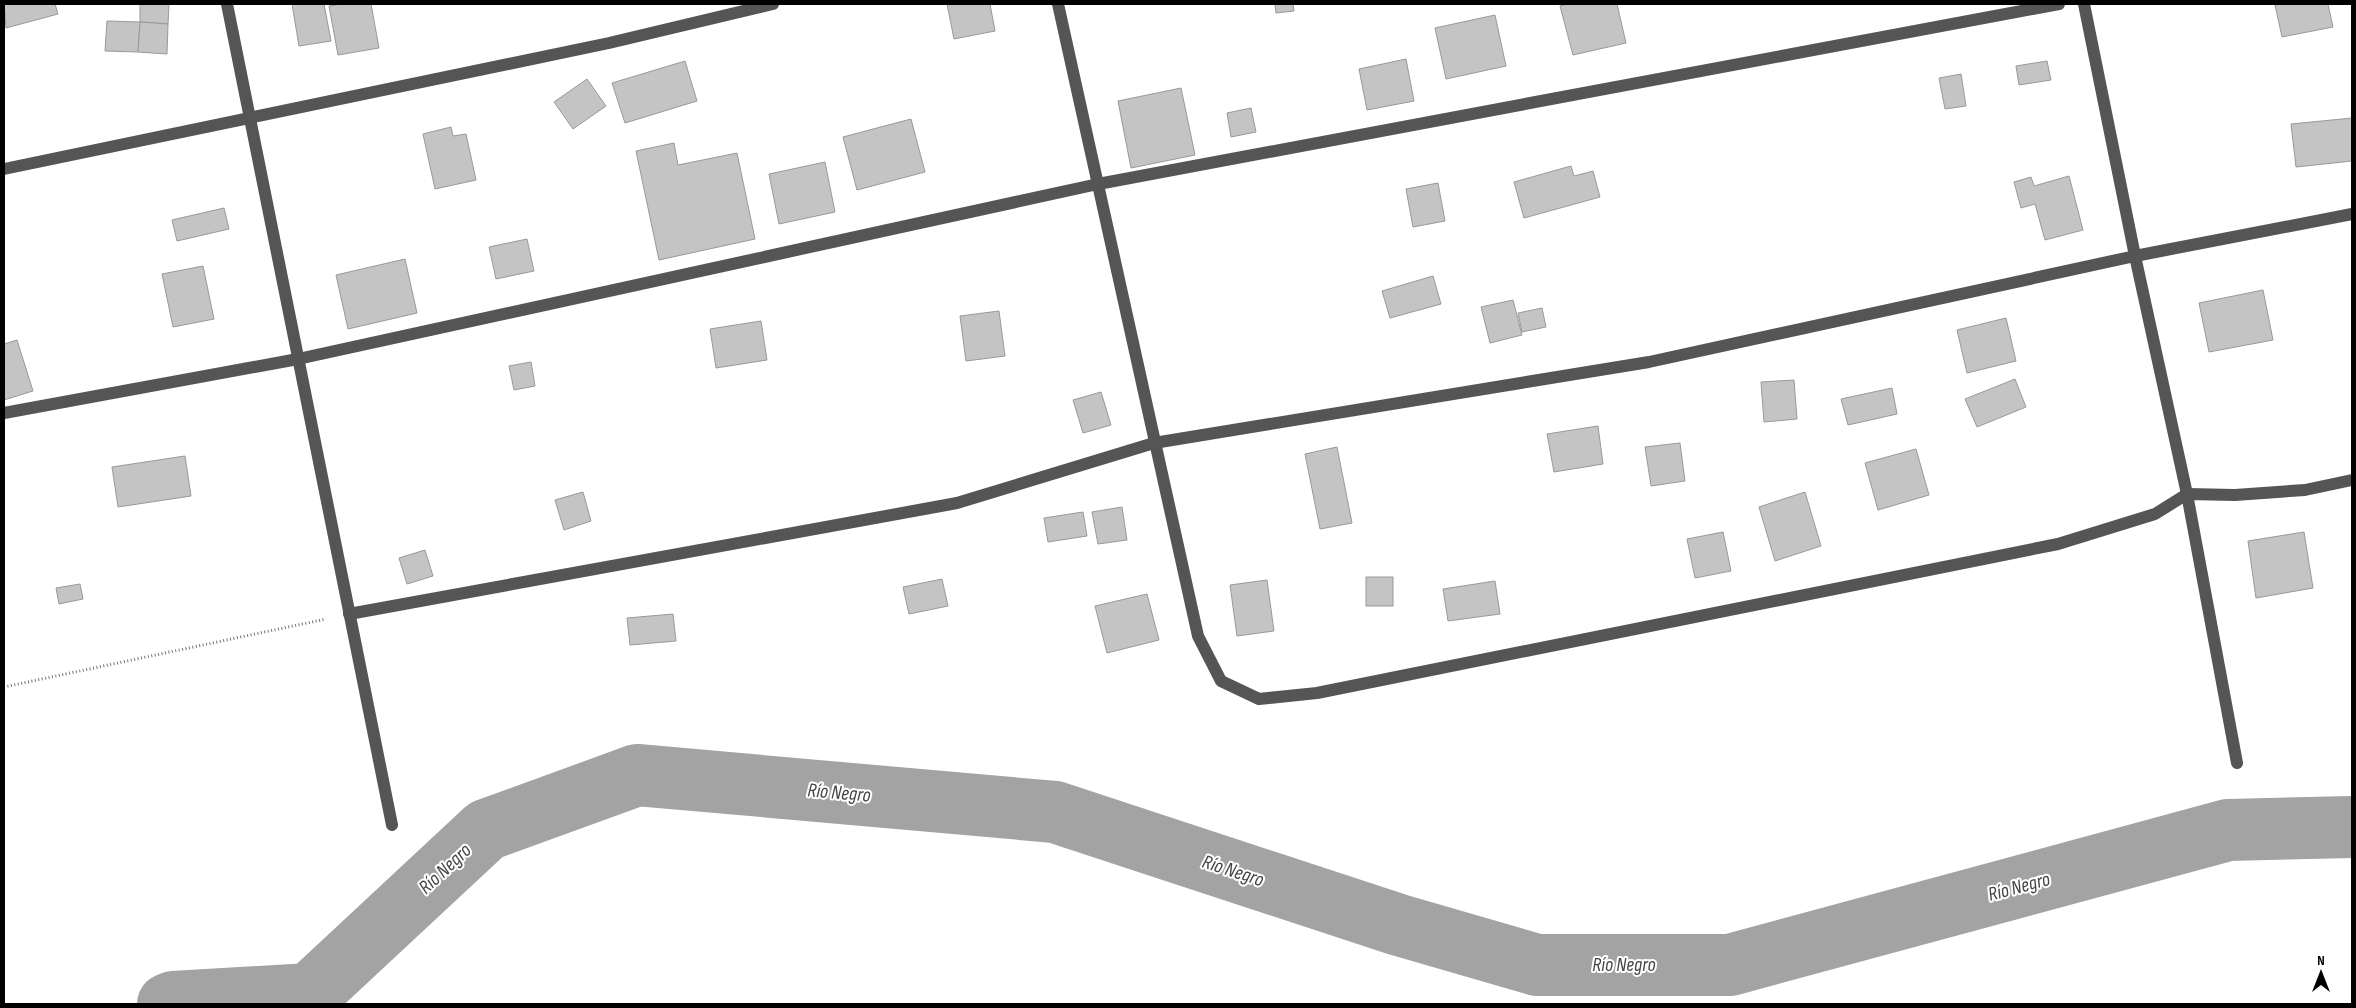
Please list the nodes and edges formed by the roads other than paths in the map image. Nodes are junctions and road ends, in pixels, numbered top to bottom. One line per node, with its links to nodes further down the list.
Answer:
1 (227, 4): 6 (street)
2 (773, 4): 6 (street)
3 (1058, 4): 8 (street)
4 (2059, 4): 8 (street)
5 (2084, 4): 10 (street)
6 (250, 118): 7 (street); 11 (street)
7 (4, 169)
8 (1098, 184): 11 (street); 13 (street)
9 (2352, 214): 10 (street)
10 (2135, 256): 13 (street); 15 (street)
11 (298, 359): 12 (street); 16 (street)
12 (4, 413)
13 (1154, 442): 15 (street); 16 (street)
14 (2352, 480): 15 (street)
15 (2187, 494): 17 (street)
16 (349, 614): 18 (street)
17 (2237, 763)
18 (392, 825)

